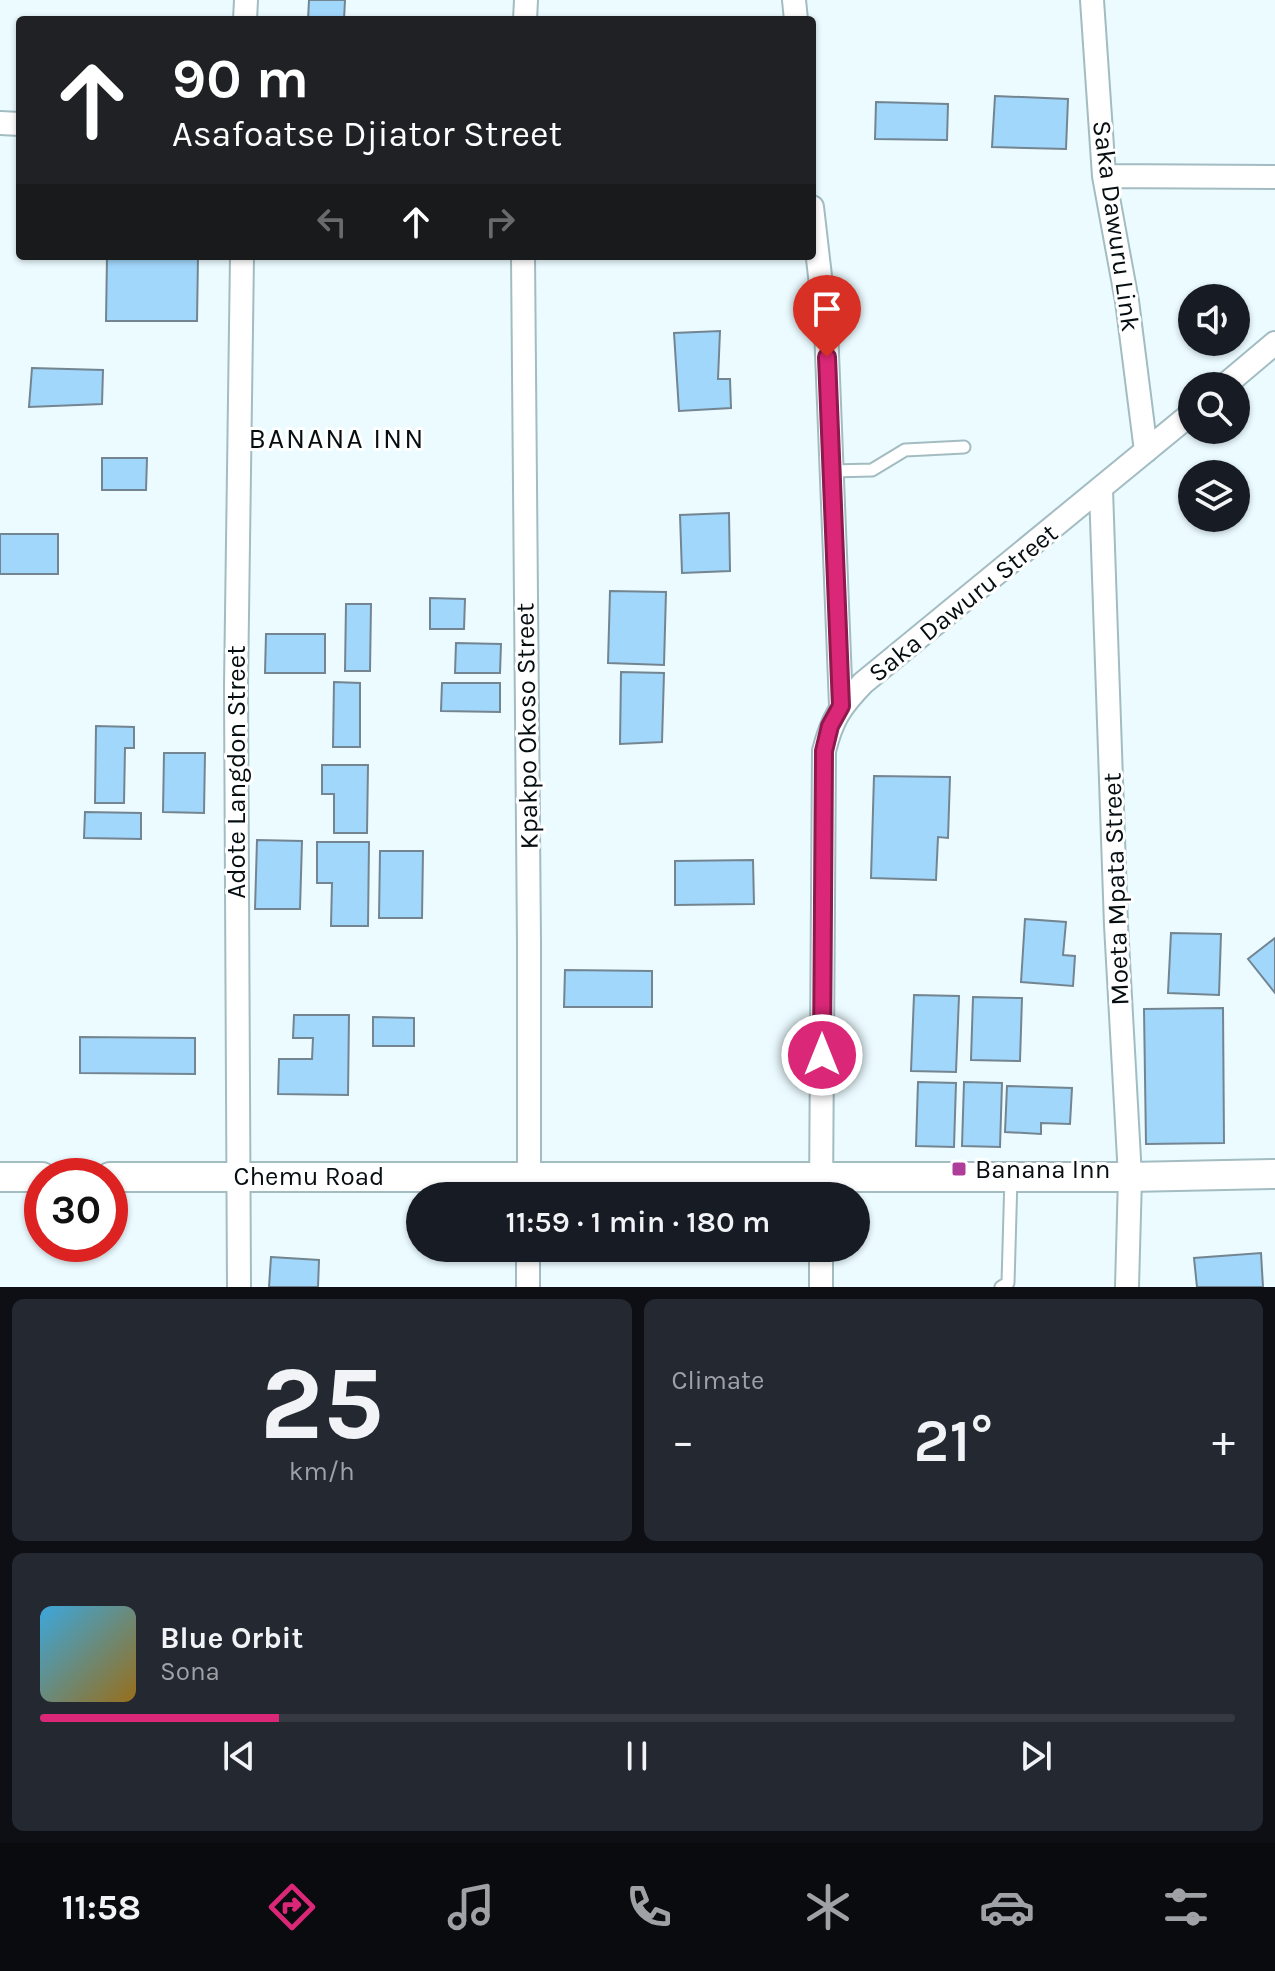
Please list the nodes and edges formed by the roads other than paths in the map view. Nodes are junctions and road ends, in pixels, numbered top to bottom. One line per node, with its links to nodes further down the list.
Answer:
1 (1092, 0): 2 (street, Saka Dawuru Link)
2 (1104, 176): 3 (street); 11 (street, Saka Dawuru Link)
3 (1275, 177)
4 (816, 242): 12 (street)
5 (242, 260): 16 (street, Adote Langdon Street)
6 (523, 260): 23 (street, Kpakpo Okoso Street)
7 (1275, 343): 8 (street)
8 (1241, 372)
9 (1178, 425): 11 (street, Saka Dawuru Street)
10 (964, 447): 12 (lane)
11 (1146, 451): 13 (street, Saka Dawuru Street)
12 (832, 471): 14 (street)
13 (1101, 490): 14 (street, Saka Dawuru Street); 21 (street, Moeta Mpata Street)
14 (841, 706): 24 (street, Saka Dawuru Street)
15 (1275, 1174): 21 (street, Chemu Road)
16 (240, 1176): 20 (street, Chemu Road); 22 (street, Chemu Road); 28 (street, Adote Langdon Street)
17 (1011, 1176): 21 (street, Chemu Road); 25 (street, Chemu Road); 31 (lane)
18 (0, 1177): 19 (street)
19 (24, 1177)
20 (128, 1177)
21 (1130, 1177): 32 (street, Moeta Mpata Street)
22 (413, 1182)
23 (529, 1182)
24 (821, 1182)
25 (870, 1183)
26 (528, 1262): 29 (street)
27 (821, 1262): 30 (street)
28 (239, 1287)
29 (528, 1287)
30 (821, 1287)
31 (1001, 1287)
32 (1127, 1287)

